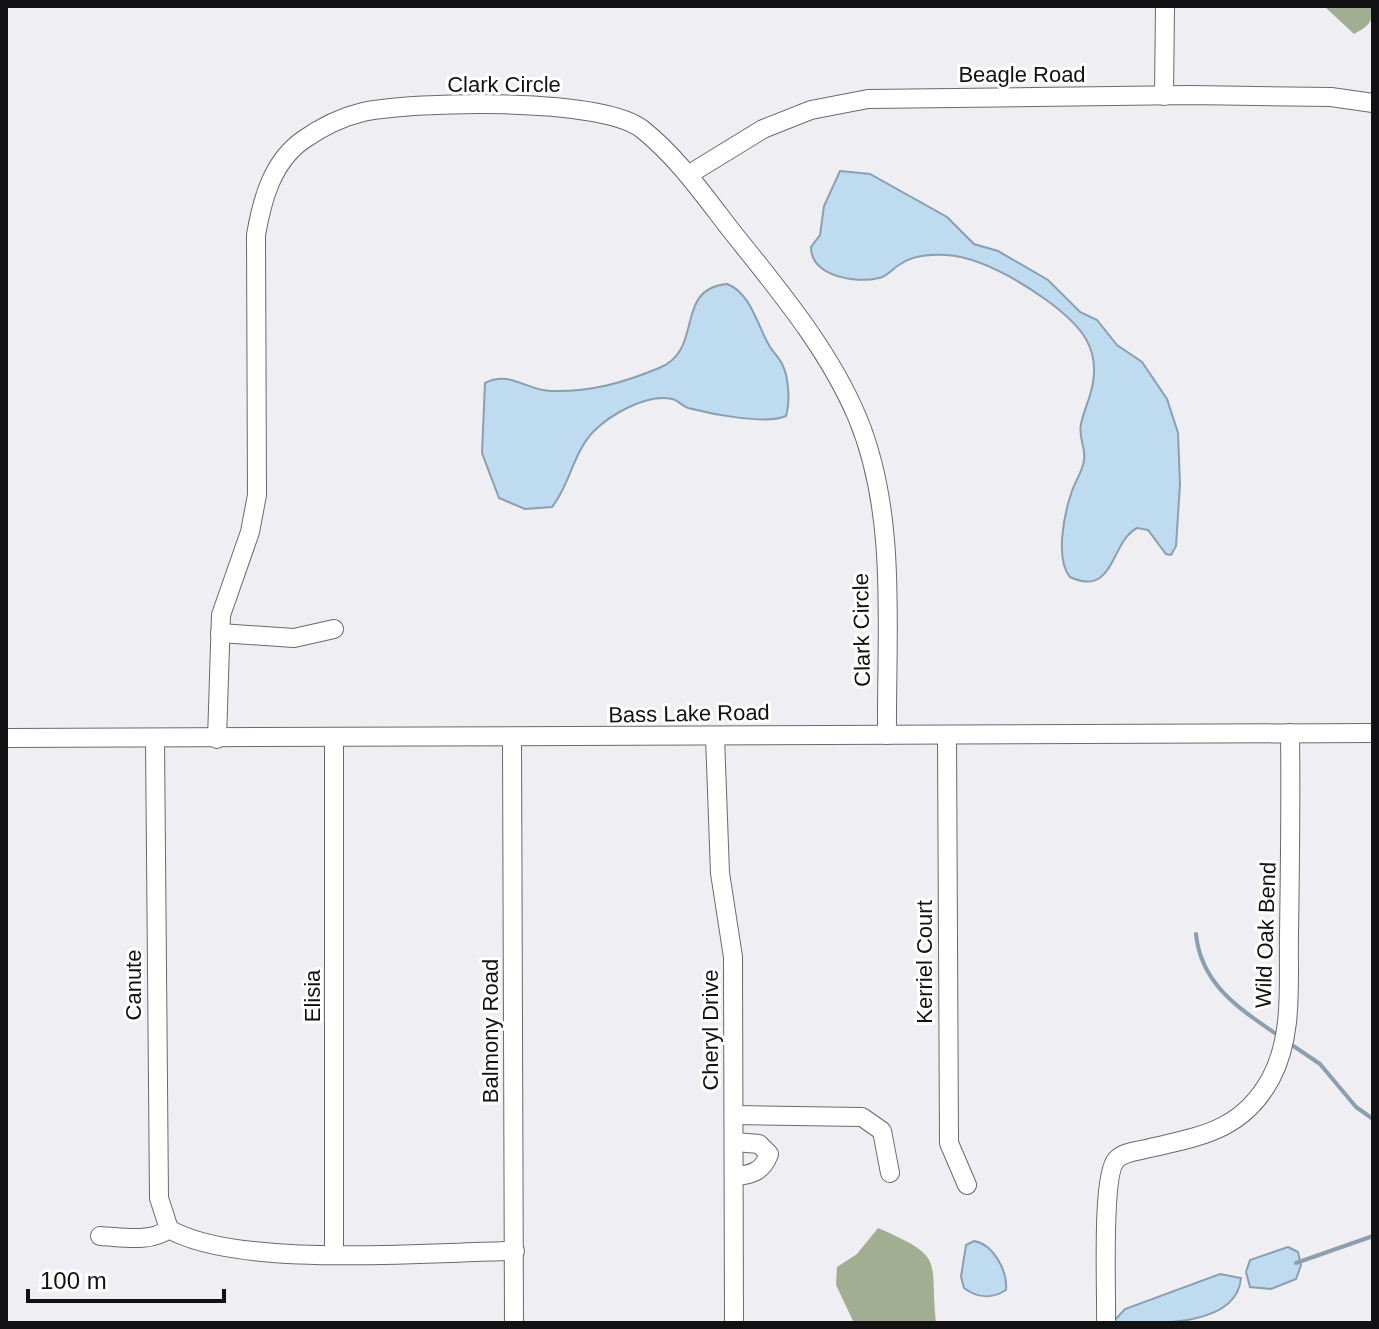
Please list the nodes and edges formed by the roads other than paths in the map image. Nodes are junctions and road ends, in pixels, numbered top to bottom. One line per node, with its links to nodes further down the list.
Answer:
1 (1165, 6): 2 (street)
2 (1164, 96): 3 (street, Beagle Road); 4 (street, Beagle Road)
3 (1373, 103)
4 (688, 175): 6 (street, Clark Circle); 9 (street, Clark Circle)
5 (334, 629): 6 (street)
6 (220, 633): 15 (street, Clark Circle)
7 (1290, 733): 8 (street, Bass Lake Road); 10 (street, Bass Lake Road); 28 (street, Wild Oak Bend)
8 (1373, 733)
9 (887, 735): 10 (street, Bass Lake Road); 11 (street, Bass Lake Road)
10 (947, 735): 21 (street, Kerriel Court)
11 (715, 737): 13 (street, Bass Lake Road); 17 (street, Cheryl Drive)
12 (6, 738): 14 (street, Bass Lake Road)
13 (512, 738): 16 (street, Bass Lake Road); 24 (street, Balmony Road)
14 (155, 739): 15 (street, Bass Lake Road); 22 (street, Canute)
15 (217, 739): 16 (street, Bass Lake Road)
16 (334, 739): 25 (street, Elisia)
17 (735, 1115): 18 (street, Cheryl Drive); 19 (street)
18 (735, 1142): 20 (street, Cheryl Drive); 20 (street)
19 (890, 1173)
20 (735, 1176): 27 (street, Cheryl Drive)
21 (967, 1185)
22 (169, 1229): 23 (street); 25 (street)
23 (100, 1236)
24 (515, 1251): 25 (street); 26 (street, Balmony Road)
25 (334, 1254)
26 (514, 1323)
27 (734, 1323)
28 (1106, 1323)

